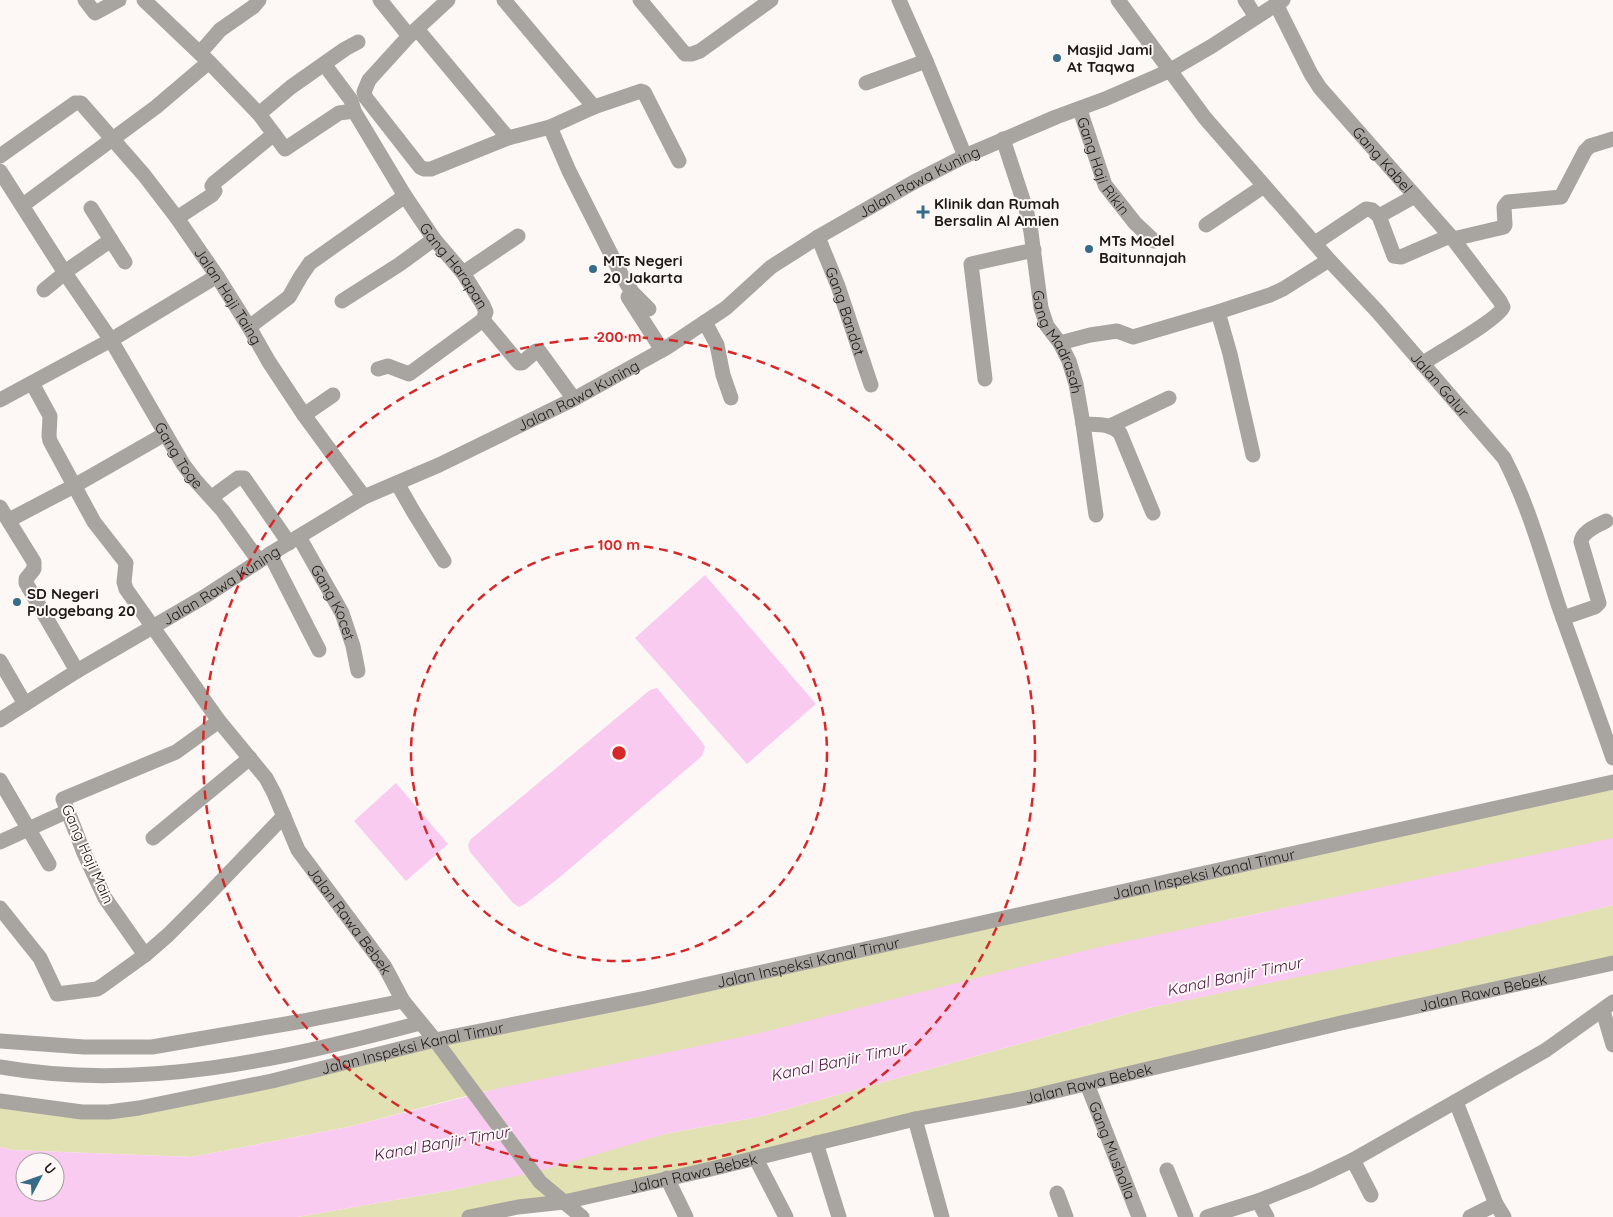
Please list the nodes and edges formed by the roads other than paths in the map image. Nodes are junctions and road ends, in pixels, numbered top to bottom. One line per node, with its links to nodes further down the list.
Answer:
1 (85, 0): 2 (street)
2 (119, 0)
3 (259, 0): 17 (street)
4 (380, 0): 15 (street)
5 (448, 0): 15 (street)
6 (504, 0): 22 (street)
7 (640, 0): 8 (street)
8 (770, 0)
9 (899, 0): 18 (street)
10 (1118, 0): 20 (street, Jalan Galur)
11 (1245, 0): 14 (street)
12 (152, 2): 17 (street)
13 (1280, 2): 14 (street, Jalan Rawa Kuning); 38 (street, Gang Kabel)
14 (1256, 17): 20 (street, Jalan Rawa Kuning)
15 (413, 32): 28 (street); 28 (street)
16 (358, 42): 19 (street)
17 (204, 58): 25 (street); 29 (street)
18 (926, 61): 21 (street); 33 (street)
19 (324, 64): 24 (street, Gang Harapan); 25 (street)
20 (1169, 70): 23 (street, Jalan Rawa Kuning); 36 (street, Jalan Galur)
21 (866, 83)
22 (594, 107): 26 (street); 34 (street)
23 (1080, 110): 31 (street, Jalan Rawa Kuning); 49 (street, Gang Haji Rikin)
24 (354, 111): 27 (street); 37 (street, Gang Harapan)
25 (259, 114): 27 (street)
26 (550, 127): 28 (street); 60 (street)
27 (274, 134): 42 (street)
28 (508, 138)
29 (114, 139): 32 (street, Jalan Haji Taing); 39 (street); 42 (street, Jalan Haji Taing)
30 (1613, 139): 46 (street)
31 (1003, 140): 33 (street, Jalan Rawa Kuning); 51 (street, Gang Madrasah)
32 (0, 156)
33 (965, 156): 45 (street, Jalan Rawa Kuning)
34 (679, 161)
35 (0, 171): 39 (street, Gang Toge)
36 (1264, 186): 43 (street); 50 (street, Jalan Galur)
37 (405, 196): 47 (street, Gang Harapan); 64 (street)
38 (1415, 196): 41 (street); 46 (street, Gang Kabel)
39 (23, 205): 54 (street, Gang Toge)
40 (91, 208): 48 (street)
41 (1379, 216): 46 (street); 50 (street)
42 (177, 218): 56 (street, Jalan Haji Taing)
43 (1206, 225)
44 (518, 236): 55 (street)
45 (818, 237): 63 (street, Jalan Rawa Kuning); 72 (street, Gang Bandot)
46 (1452, 238): 68 (street, Gang Kabel)
47 (434, 239): 55 (street, Gang Harapan); 59 (street)
48 (110, 240): 53 (street); 54 (street)
49 (1154, 241)
50 (1315, 244): 52 (street, Jalan Galur)
51 (1034, 250): 66 (street, Gang Madrasah); 70 (street)
52 (1329, 260): 61 (street); 68 (street, Jalan Galur)
53 (125, 262)
54 (65, 273): 58 (street); 65 (street, Gang Toge)
55 (463, 273): 62 (street, Gang Harapan)
56 (217, 276): 64 (street, Jalan Haji Taing); 65 (street)
57 (621, 286): 67 (street)
58 (44, 290)
59 (342, 301)
60 (649, 309)
61 (1218, 312): 66 (street); 82 (street)
62 (483, 320): 69 (street); 76 (street, Gang Harapan)
63 (705, 322): 67 (street, Jalan Rawa Kuning); 74 (street)
64 (249, 327): 78 (street, Jalan Haji Taing)
65 (111, 340): 71 (street); 81 (street, Gang Toge)
66 (1060, 343): 79 (street, Gang Madrasah)
67 (662, 350): 76 (street, Jalan Rawa Kuning)
68 (1422, 364): 95 (street, Jalan Galur)
69 (378, 369)
70 (985, 378)
71 (32, 383): 77 (street); 84 (street, Jalan Rawa Bebek)
72 (871, 385)
73 (333, 395): 78 (street)
74 (731, 398)
75 (1169, 398): 80 (street)
76 (574, 399): 83 (street, Jalan Rawa Kuning)
77 (0, 400)
78 (304, 415): 85 (street, Jalan Haji Taing)
79 (1084, 424): 80 (street); 89 (street, Gang Madrasah)
80 (1110, 426): 88 (street)
81 (165, 434): 84 (street); 86 (street, Gang Toge)
82 (1253, 455)
83 (397, 483): 85 (street, Jalan Rawa Kuning); 94 (street)
84 (74, 486): 90 (street); 96 (street, Jalan Rawa Bebek)
85 (364, 497): 92 (street, Jalan Rawa Kuning)
86 (212, 498): 92 (street, Gang Kocet); 93 (street, Gang Toge)
87 (0, 506): 90 (street)
88 (1153, 513)
89 (1096, 514)
90 (8, 520): 99 (street)
91 (1606, 521): 95 (street)
92 (294, 540): 93 (street, Jalan Rawa Kuning); 100 (street, Gang Kocet)
93 (264, 558): 96 (street, Jalan Rawa Kuning); 97 (street, Gang Toge)
94 (444, 561)
95 (1563, 618): 104 (street, Jalan Galur)
96 (152, 626): 99 (street, Jalan Rawa Kuning); 103 (street, Jalan Rawa Bebek)
97 (319, 650)
98 (0, 661): 101 (street)
99 (77, 671): 101 (street, Jalan Rawa Kuning)
100 (358, 671)
101 (25, 704): 102 (street, Jalan Rawa Kuning)
102 (0, 720)
103 (219, 721): 106 (street, Jalan Rawa Bebek); 109 (street, Gang Haji Main)
104 (1607, 722): 105 (street, Jalan Galur)
105 (1612, 752)
106 (250, 758): 110 (street, Jalan Rawa Bebek); 112 (street)
107 (0, 780): 111 (street)
108 (1613, 782): 122 (street, Jalan Inspeksi Kanal Timur)
109 (68, 811): 111 (street); 116 (street, Gang Haji Main)
110 (284, 816): 116 (street); 118 (street, Jalan Rawa Bebek)
111 (29, 829): 113 (street); 114 (street)
112 (152, 838)
113 (0, 842)
114 (49, 864)
115 (0, 908): 116 (street)
116 (145, 955)
117 (1613, 963): 125 (street, Jalan Rawa Bebek)
118 (403, 1000): 120 (street, Jalan Rawa Bebek); 121 (street)
119 (1608, 1007): 123 (street); 127 (street)
120 (420, 1023): 122 (street, Jalan Rawa Bebek); 124 (street)
121 (0, 1040)
122 (435, 1040): 126 (street, Jalan Inspeksi Kanal Timur); 137 (street, Jalan Rawa Bebek)
123 (1613, 1045)
124 (0, 1067)
125 (1087, 1084): 128 (street, Jalan Rawa Bebek); 147 (street, Gang Musholla)
126 (0, 1101)
127 (1456, 1102): 131 (street); 138 (street)
128 (915, 1119): 129 (street, Jalan Rawa Bebek); 145 (street)
129 (816, 1143): 130 (street, Jalan Rawa Bebek); 144 (street)
130 (756, 1159): 133 (street, Jalan Rawa Bebek); 143 (street)
131 (1353, 1160): 135 (street); 136 (street)
132 (1167, 1170): 148 (street)
133 (667, 1178): 137 (street, Jalan Rawa Bebek); 142 (street)
134 (1057, 1193): 146 (street)
135 (1371, 1195)
136 (1258, 1201): 149 (street); 150 (street)
137 (564, 1202): 139 (street, Jalan Rawa Bebek); 141 (street, Jalan Rawa Bebek)
138 (1496, 1204): 151 (street); 152 (street)
139 (513, 1212): 140 (street, Jalan Rawa Bebek)
140 (469, 1217)
141 (582, 1217)
142 (686, 1217)
143 (786, 1217)
144 (839, 1217)
145 (942, 1217)
146 (1066, 1217)
147 (1139, 1217)
148 (1186, 1217)
149 (1207, 1217)
150 (1267, 1217)
151 (1470, 1217)
152 (1504, 1217)

